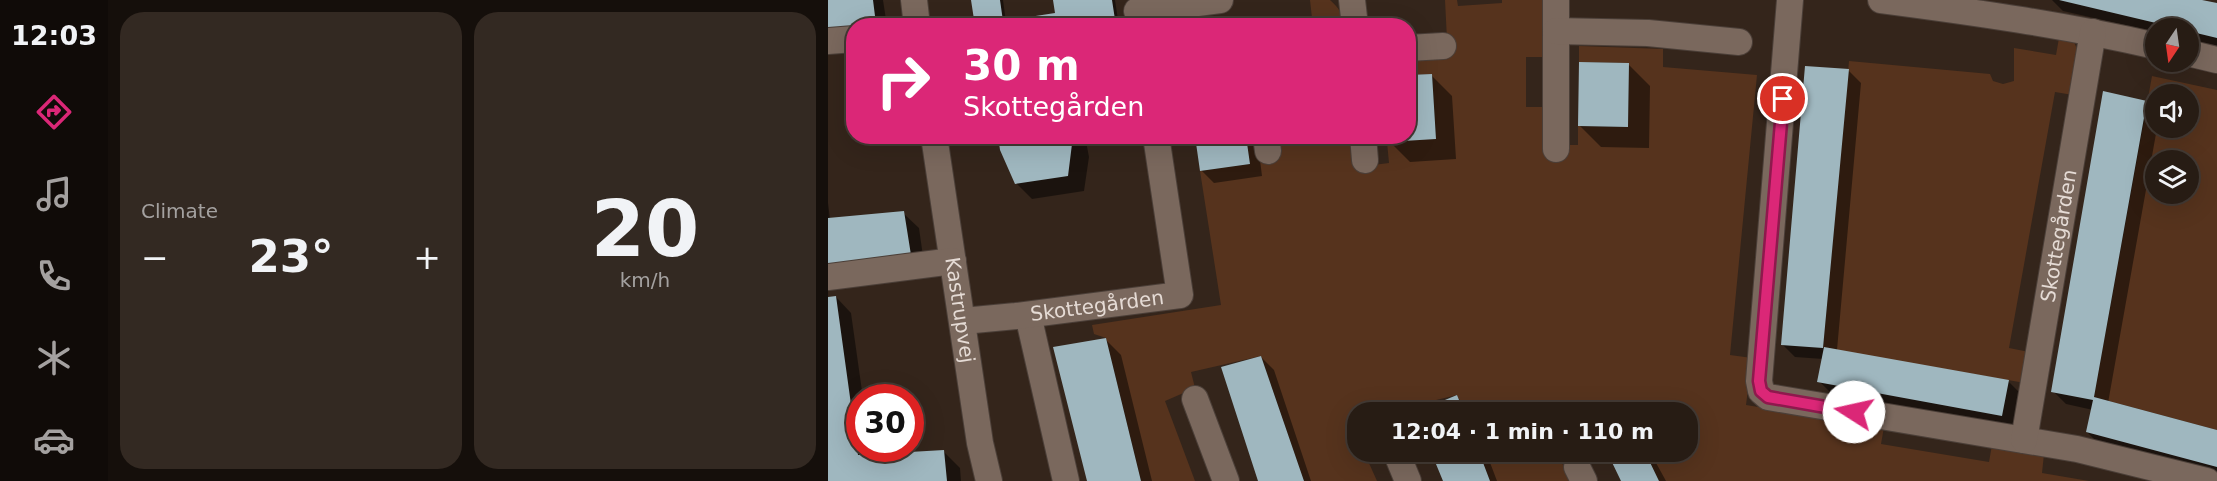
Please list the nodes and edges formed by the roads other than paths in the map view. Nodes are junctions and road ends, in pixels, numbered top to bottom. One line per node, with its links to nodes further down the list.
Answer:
1 (914, 0): 9 (street)
2 (1220, 0): 8 (street)
3 (1352, 0): 10 (street)
4 (1556, 0): 11 (street)
5 (1790, 0): 29 (street)
6 (1881, 0): 7 (street)
7 (1989, 7): 12 (street)
8 (1137, 12)
9 (916, 18)
10 (1353, 18)
11 (1556, 31): 15 (street); 23 (street)
12 (2093, 32): 16 (street); 29 (street, Skottegården)
13 (846, 40): 14 (street)
14 (828, 41)
15 (1739, 42)
16 (2145, 44)
17 (1443, 46): 18 (street)
18 (1416, 48)
19 (2199, 56): 20 (street)
20 (2217, 60)
21 (935, 144): 24 (street, Kastrupvej)
22 (1157, 144): 26 (street, Skottegården)
23 (1556, 149)
24 (953, 261): 25 (street); 27 (street, Kastrupvej)
25 (828, 277)
26 (1028, 315): 27 (street, Skottegården); 32 (street)
27 (963, 321): 31 (street, Kastrupvej)
28 (1195, 399): 33 (street)
29 (2024, 440): 35 (street)
30 (1400, 462): 34 (street)
31 (988, 481)
32 (1066, 481)
33 (1226, 481)
34 (1408, 481)
35 (2207, 481)

